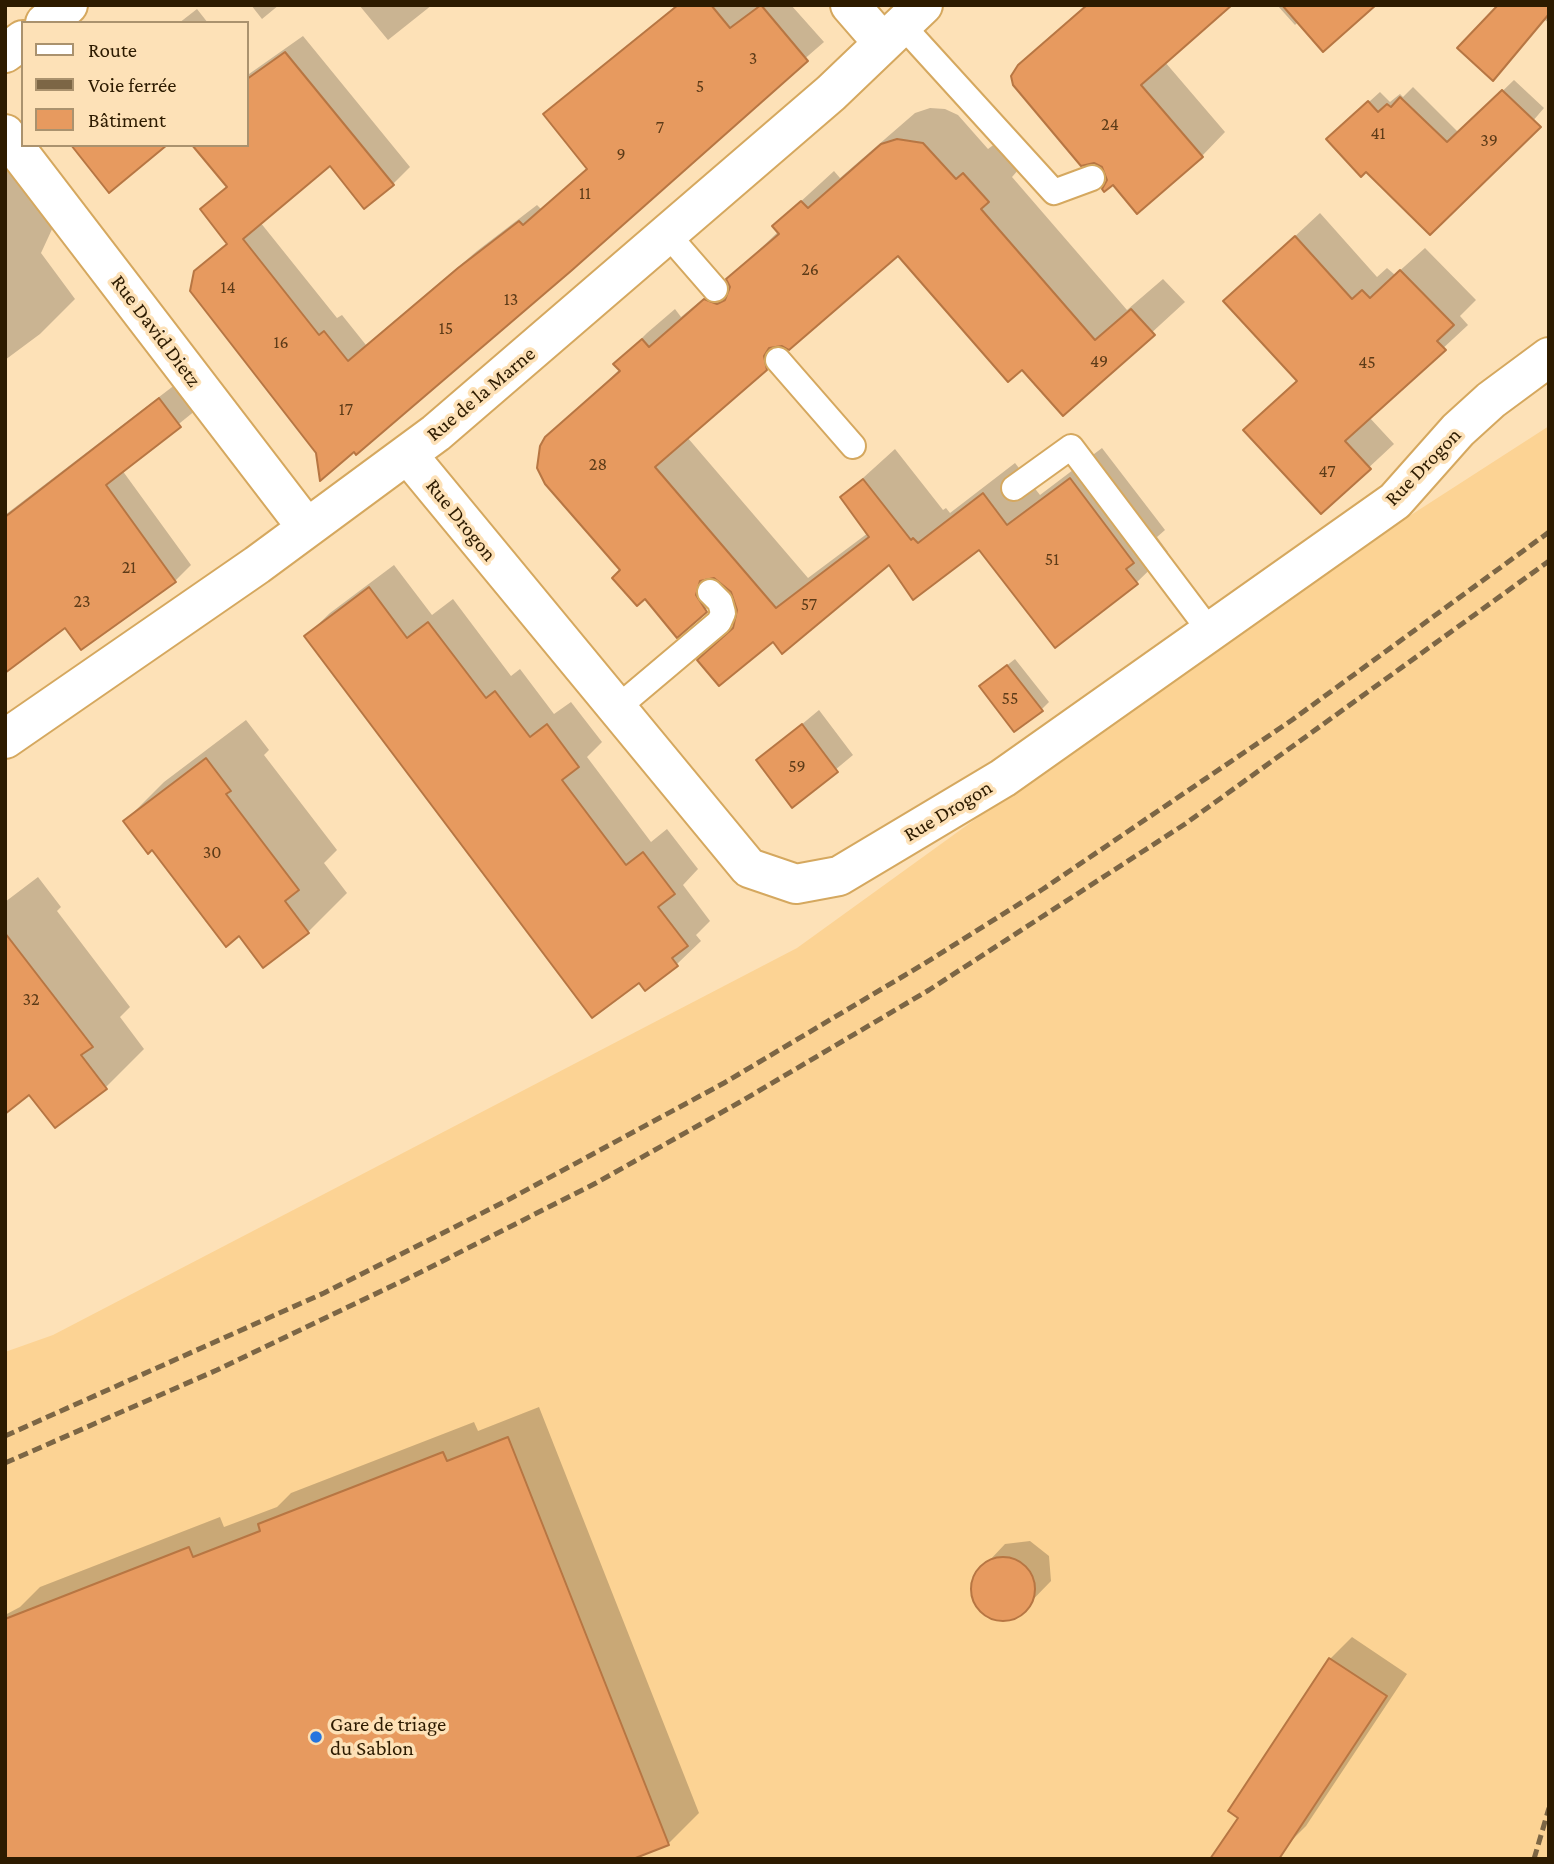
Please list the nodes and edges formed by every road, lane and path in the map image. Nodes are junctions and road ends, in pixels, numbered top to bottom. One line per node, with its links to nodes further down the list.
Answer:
1 (68, 5): 3 (street)
2 (849, 5): 4 (street)
3 (48, 21)
4 (902, 24): 8 (lane); 9 (street, Rue de la Marne)
5 (21, 42): 6 (street)
6 (5, 54)
7 (5, 134): 16 (street, Rue David Dietz)
8 (1092, 178)
9 (667, 236): 10 (lane); 14 (street, Rue de la Marne)
10 (715, 289)
11 (1549, 357): 18 (street, Rue Drogon)
12 (778, 360): 13 (lane)
13 (853, 446)
14 (408, 455): 16 (street, Rue de la Marne); 19 (street, Rue Drogon)
15 (1014, 488): 18 (lane)
16 (307, 528): 20 (street, Rue de la Marne)
17 (710, 592): 19 (lane)
18 (1209, 630): 19 (street, Rue Drogon)
19 (617, 708)
20 (5, 739)

